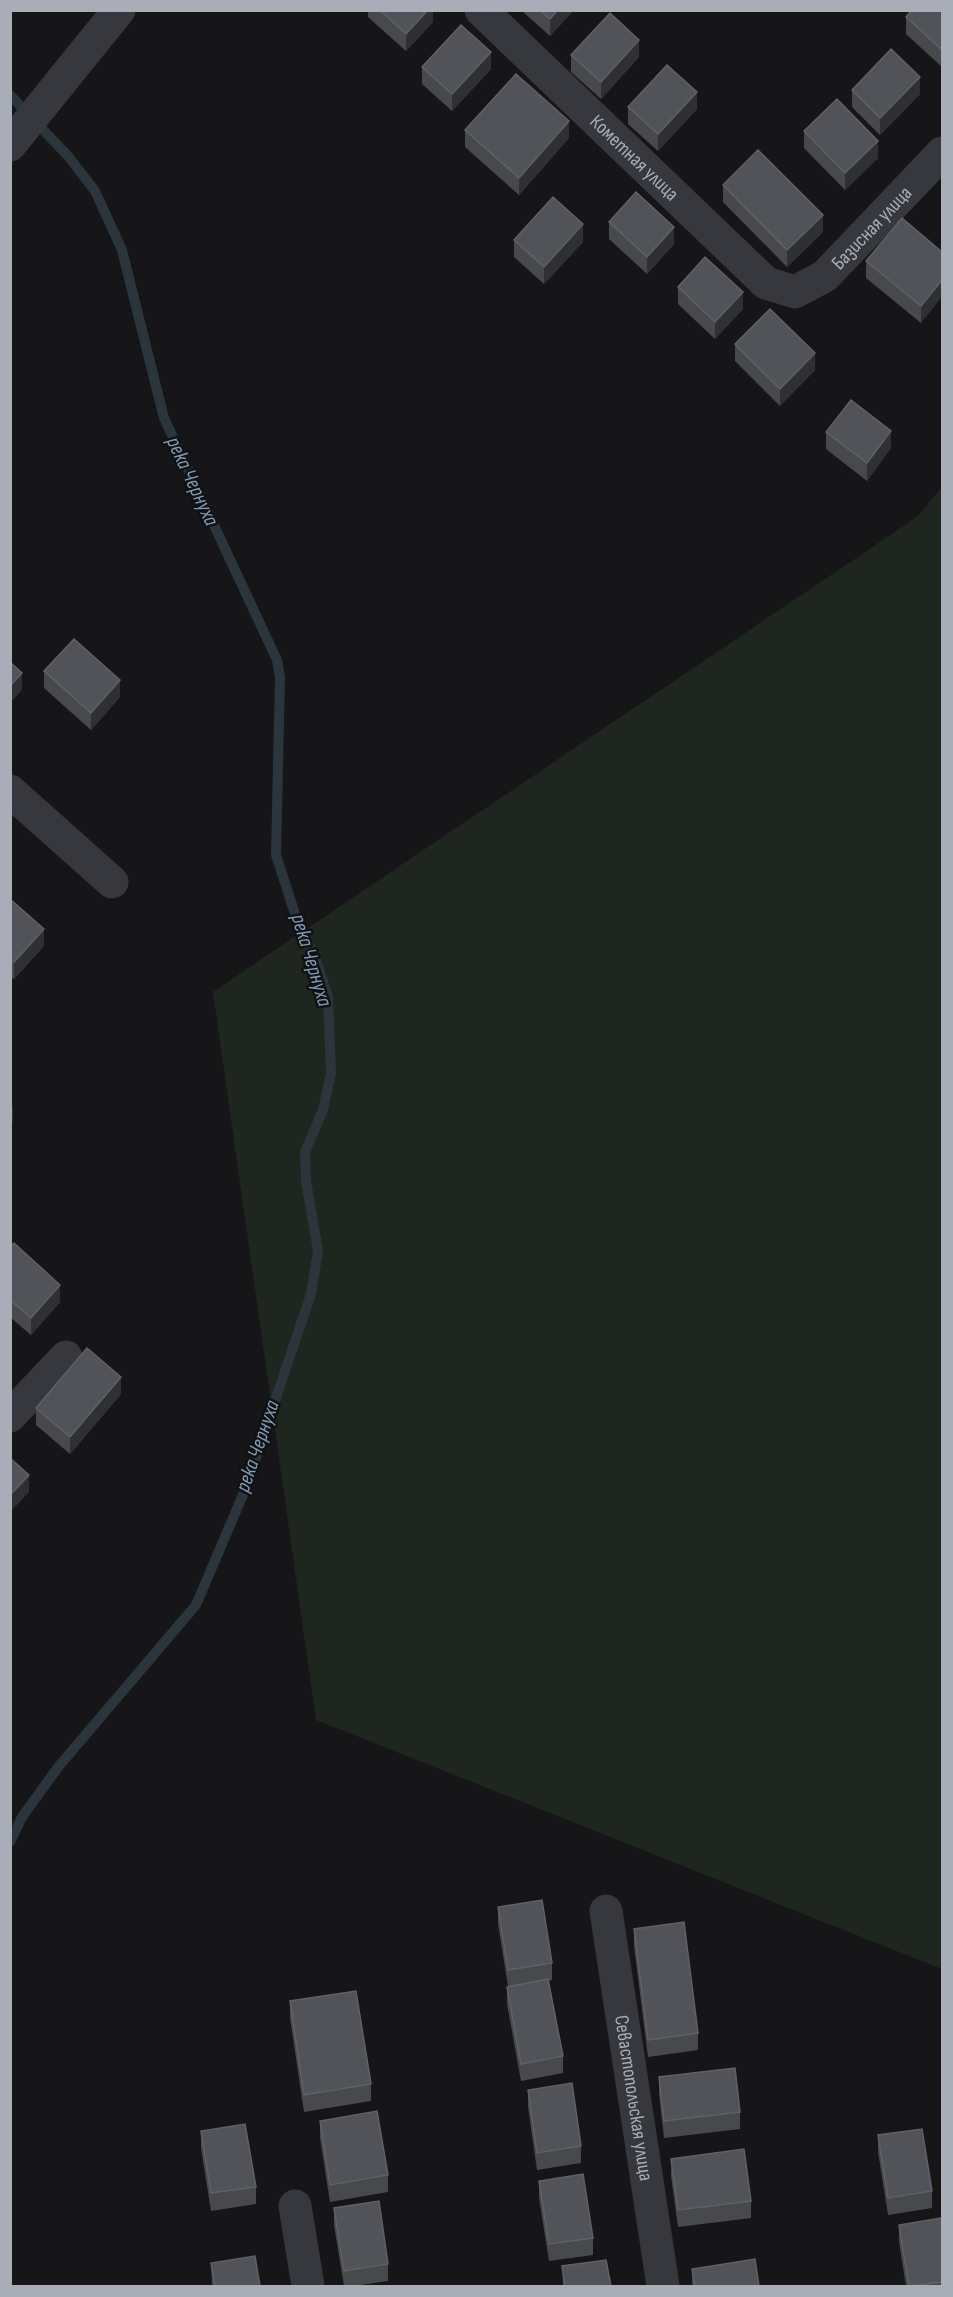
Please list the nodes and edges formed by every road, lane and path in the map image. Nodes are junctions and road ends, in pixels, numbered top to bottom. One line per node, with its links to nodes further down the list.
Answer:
1 (119, 10): 3 (street)
2 (481, 10): 5 (street, Кометная улица)
3 (14, 141)
4 (942, 153): 5 (street, Базисная улица)
5 (795, 292)
6 (10, 791): 7 (street)
7 (111, 882)
8 (66, 1357): 9 (street)
9 (10, 1416)
10 (606, 1911): 13 (street, Севастопольская улица)
11 (295, 2206): 12 (street)
12 (308, 2286)
13 (663, 2286)

